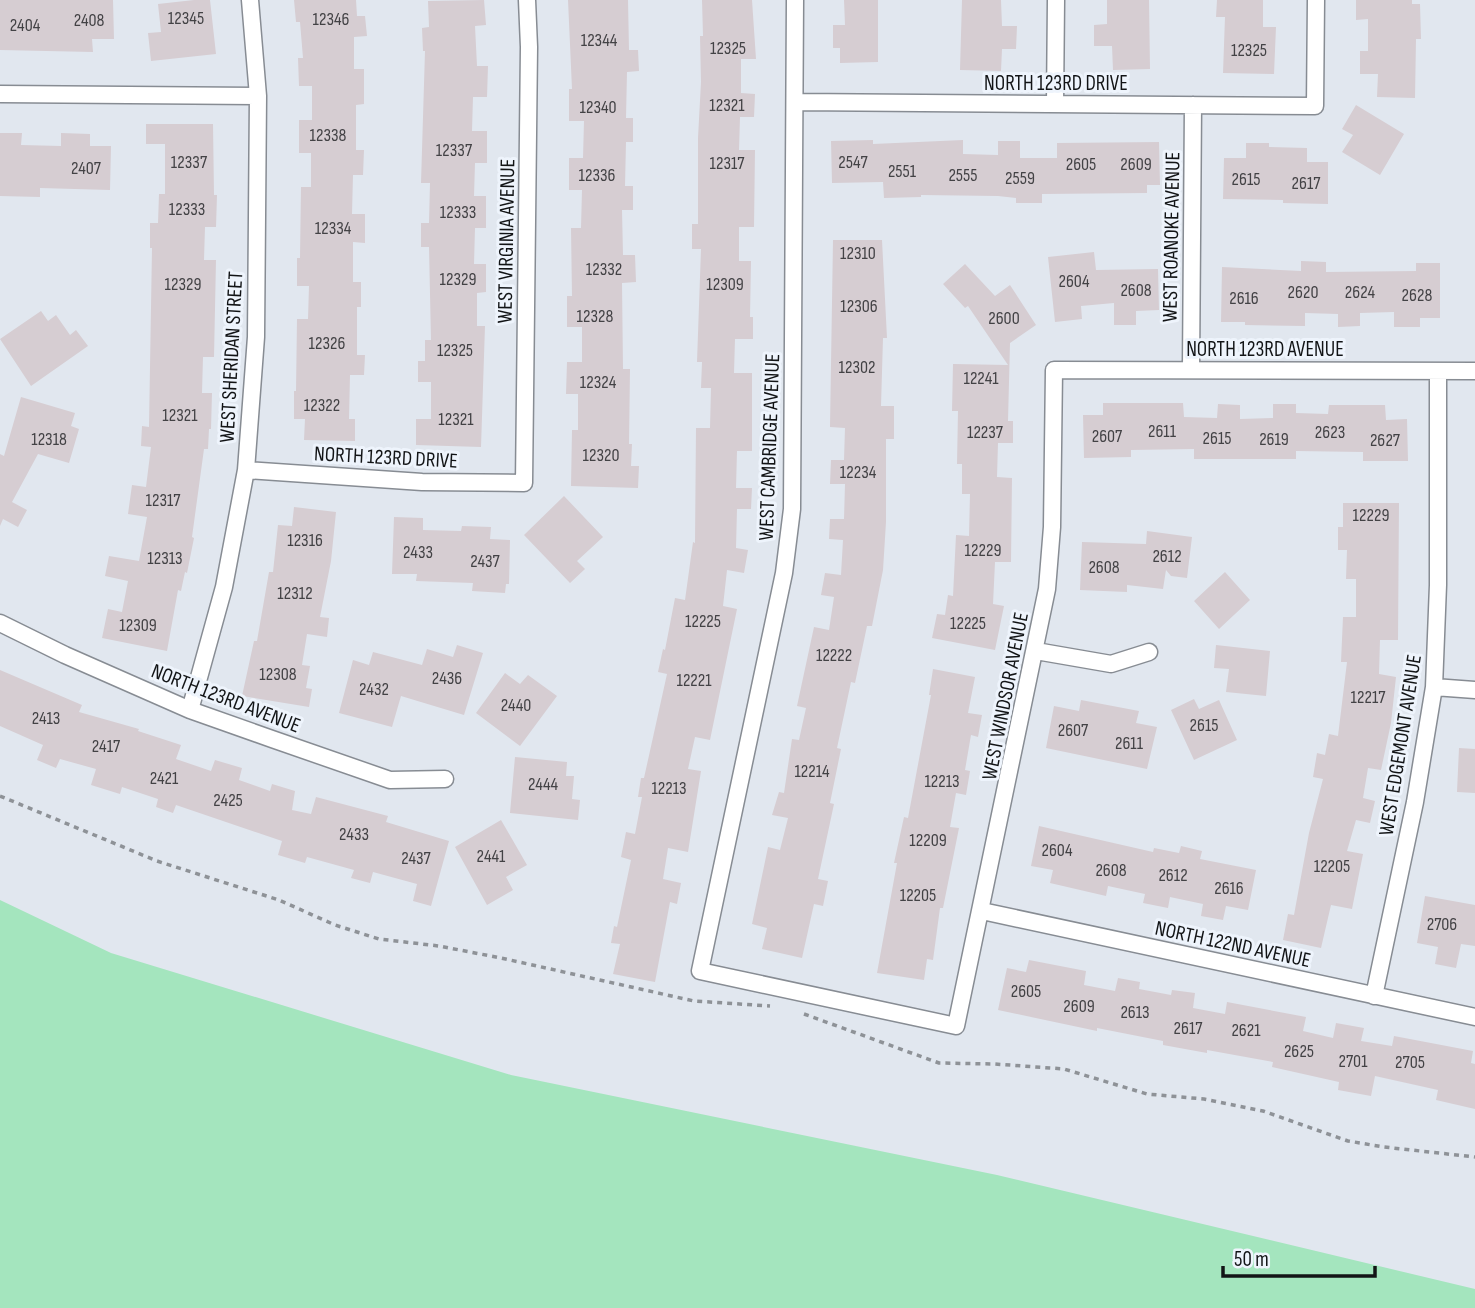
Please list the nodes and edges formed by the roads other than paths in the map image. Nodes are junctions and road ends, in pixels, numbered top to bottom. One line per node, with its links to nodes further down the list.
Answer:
1 (250, 0): 7 (street, WEST SHERIDAN STREET)
2 (527, 0): 16 (street, WEST VIRGINIA AVENUE)
3 (796, 0): 8 (street, WEST CAMBRIDGE AVENUE)
4 (1056, 0): 9 (street)
5 (1316, 0): 10 (street, NORTH 123RD DRIVE)
6 (0, 94): 7 (street)
7 (258, 96): 15 (street, WEST SHERIDAN STREET)
8 (796, 102): 9 (street, NORTH 123RD DRIVE); 27 (street, WEST CAMBRIDGE AVENUE)
9 (1055, 104): 10 (street, NORTH 123RD DRIVE)
10 (1193, 105): 11 (street, WEST ROANOKE AVENUE)
11 (1191, 369): 12 (street, NORTH 123RD AVENUE); 13 (street, NORTH 123RD AVENUE)
12 (1054, 370): 18 (street, WEST WINDSOR AVENUE)
13 (1438, 371): 14 (street, NORTH 123RD AVENUE); 20 (street, WEST EDGEMONT AVENUE)
14 (1475, 371)
15 (246, 470): 16 (street, NORTH 123RD DRIVE); 22 (street, WEST SHERIDAN STREET)
16 (524, 483)
17 (0, 623): 22 (street, NORTH 123RD AVENUE)
18 (1036, 651): 19 (street); 24 (street, WEST WINDSOR AVENUE)
19 (1149, 652)
20 (1434, 687): 21 (street); 25 (street, WEST EDGEMONT AVENUE)
21 (1475, 690)
22 (190, 709): 23 (street, NORTH 123RD AVENUE)
23 (445, 779)
24 (982, 911): 25 (street, NORTH 122ND AVENUE); 27 (street, WEST WINDSOR AVENUE)
25 (1374, 996): 26 (street, NORTH 122ND AVENUE)
26 (1475, 1017)
27 (956, 1026)

